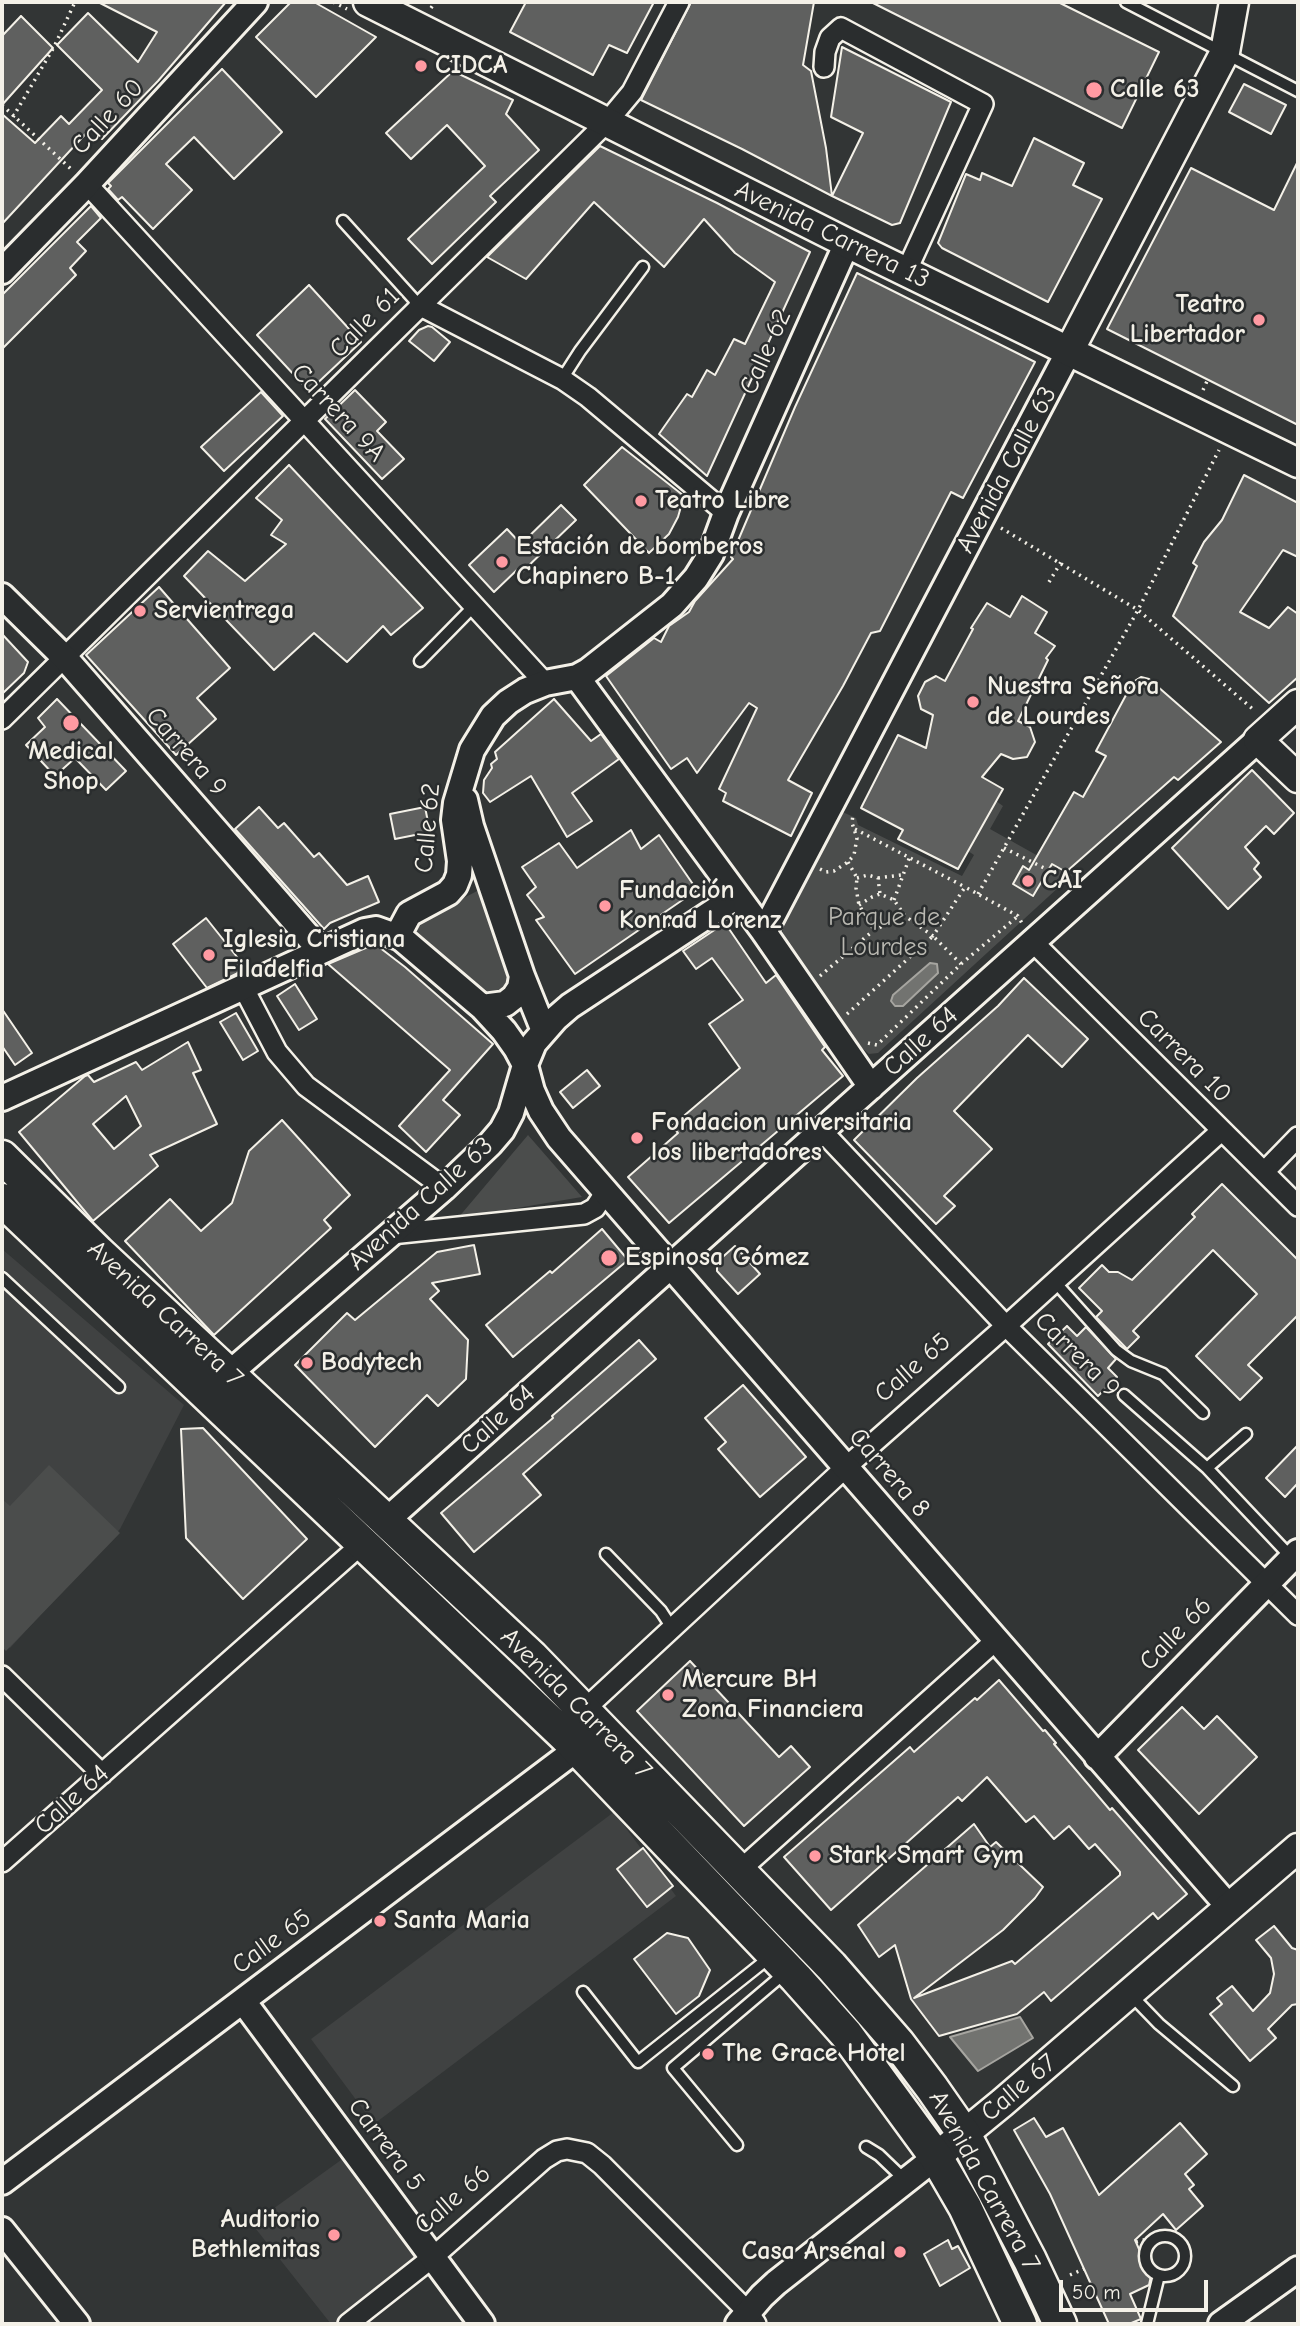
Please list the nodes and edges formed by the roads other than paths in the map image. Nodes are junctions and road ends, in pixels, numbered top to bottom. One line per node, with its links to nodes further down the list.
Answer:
1 (255, 2): 10 (street, Calle 60)
2 (368, 2): 9 (main road, Avenida Carrera 13)
3 (679, 2): 9 (street, Calle 61)
4 (1126, 2): 6 (lane)
5 (1234, 2): 6 (main road, Avenida Calle 63)
6 (1225, 52): 8 (lane); 17 (main road, Avenida Calle 63)
7 (824, 67): 15 (street)
8 (1298, 91)
9 (607, 122): 12 (main road, Avenida Carrera 13); 16 (street, Calle 61)
10 (79, 176): 14 (street, Calle 60); 19 (street, Carrera 9A)
11 (343, 221): 16 (lane)
12 (847, 243): 15 (main road, Avenida Carrera 13); 21 (street, Calle 62)
13 (643, 267): 18 (lane)
14 (2, 271)
15 (906, 272): 17 (main road, Avenida Carrera 13)
16 (419, 305): 18 (street); 19 (street, Calle 61)
17 (1069, 351): 20 (main road, Avenida Carrera 13); 34 (street, Avenida Calle 63)
18 (562, 379): 21 (street)
19 (304, 421): 23 (street, Carrera 9A); 24 (street, Calle 61)
20 (1298, 463)
21 (726, 513): 26 (street, Calle 62)
22 (2, 596): 24 (street, Carrera 9)
23 (474, 606): 25 (lane); 27 (street, Carrera 9A)
24 (65, 658): 29 (street, Calle 61); 37 (street, Carrera 9)
25 (420, 661)
26 (577, 677): 27 (street, Calle 62); 33 (street)
27 (545, 683): 32 (street, Calle 62)
28 (1298, 704): 30 (main road, Calle 64)
29 (2, 719)
30 (1265, 733): 31 (main road); 36 (street, Calle 64)
31 (1298, 778)
32 (461, 780): 35 (street, Calle 62); 38 (street)
33 (737, 895): 34 (street); 41 (street, Avenida Calle 63)
34 (764, 932): 43 (street)
35 (401, 939): 37 (street); 40 (street)
36 (1033, 942): 43 (street, Calle 64); 46 (street, Carrera 10)
37 (321, 951): 39 (street)
38 (522, 976): 40 (street); 41 (street)
39 (243, 987): 44 (street); 50 (street)
40 (482, 1007): 42 (street)
41 (544, 1031): 42 (street, Avenida Calle 63)
42 (525, 1065): 50 (street, Avenida Calle 63); 51 (street, Carrera 8)
43 (871, 1087): 45 (street, Calle 64)
44 (2, 1098)
45 (822, 1131): 55 (street, Calle 64); 58 (street, Carrera 9)
46 (1221, 1131): 49 (street, Carrera 10); 57 (street, Calle 65)
47 (1298, 1137): 49 (street)
48 (2, 1157): 59 (main road, Avenida Carrera 7)
49 (1264, 1172): 53 (street, Carrera 10)
50 (444, 1188): 54 (street, Avenida Calle 63)
51 (604, 1190): 54 (street); 55 (street, Carrera 8)
52 (2, 1199): 59 (main road, Avenida Carrera 7)
53 (1298, 1206)
54 (391, 1234): 59 (street, Avenida Calle 63)
55 (670, 1266): 64 (street, Carrera 8); 66 (street, Calle 64)
56 (2, 1278): 60 (lane)
57 (1055, 1282): 58 (street, Calle 65); 62 (lane)
58 (1006, 1326): 64 (street, Calle 65); 70 (street, Carrera 9)
59 (218, 1384): 66 (main road, Avenida Carrera 7); 67 (main road, Avenida Carrera 7)
60 (119, 1387)
61 (1124, 1395): 65 (lane)
62 (1203, 1413)
63 (1246, 1434): 65 (lane)
64 (845, 1468): 72 (street, Calle 65); 73 (street, Carrera 8)
65 (1206, 1468): 69 (lane)
66 (387, 1520): 75 (main road, Avenida Carrera 7)
67 (363, 1543): 76 (main road, Avenida Carrera 7); 78 (street, Calle 64)
68 (606, 1554): 72 (lane)
69 (1295, 1555): 70 (street, Calle 66)
70 (1268, 1583): 71 (street, Carrera 9); 77 (street, Calle 66)
71 (1298, 1615)
72 (673, 1628): 75 (street, Calle 65)
73 (995, 1641): 77 (street, Carrera 8); 81 (street)
74 (2, 1676): 78 (street)
75 (585, 1709): 81 (main road, Avenida Carrera 7)
76 (577, 1749): 83 (main road, Avenida Carrera 7); 86 (street, Calle 65)
77 (1097, 1757): 82 (street, Carrera 8)
78 (102, 1774): 80 (street, Calle 64)
79 (1298, 1848): 82 (main road, Calle 67)
80 (2, 1862)
81 (738, 1871): 88 (main road, Avenida Carrera 7)
82 (1229, 1907): 85 (main road, Calle 67)
83 (781, 1962): 84 (lane); 89 (lane); 91 (main road, Avenida Carrera 7)
84 (583, 1992)
85 (1129, 1993): 87 (lane); 88 (main road, Calle 67)
86 (243, 2001): 92 (street, Calle 65); 95 (street, Carrera 5)
87 (1233, 2085)
88 (964, 2134): 91 (main road, Calle 67); 103 (main road, Avenida Carrera 7)
89 (737, 2145)
90 (866, 2147): 93 (lane)
91 (936, 2157): 93 (street, Calle 67); 102 (main road, Avenida Carrera 7)
92 (2, 2182)
93 (906, 2182): 98 (street, Calle 67)
94 (2, 2230): 99 (street)
95 (433, 2258): 98 (street, Calle 66); 100 (street, Calle 66); 101 (street, Carrera 5)
96 (1298, 2269): 105 (street)
97 (1159, 2275): 97 (lane); 104 (lane)
98 (747, 2320)
99 (77, 2324)
100 (348, 2324)
101 (482, 2324)
102 (1020, 2324)
103 (1060, 2324)
104 (1147, 2324)
105 (1221, 2324)

